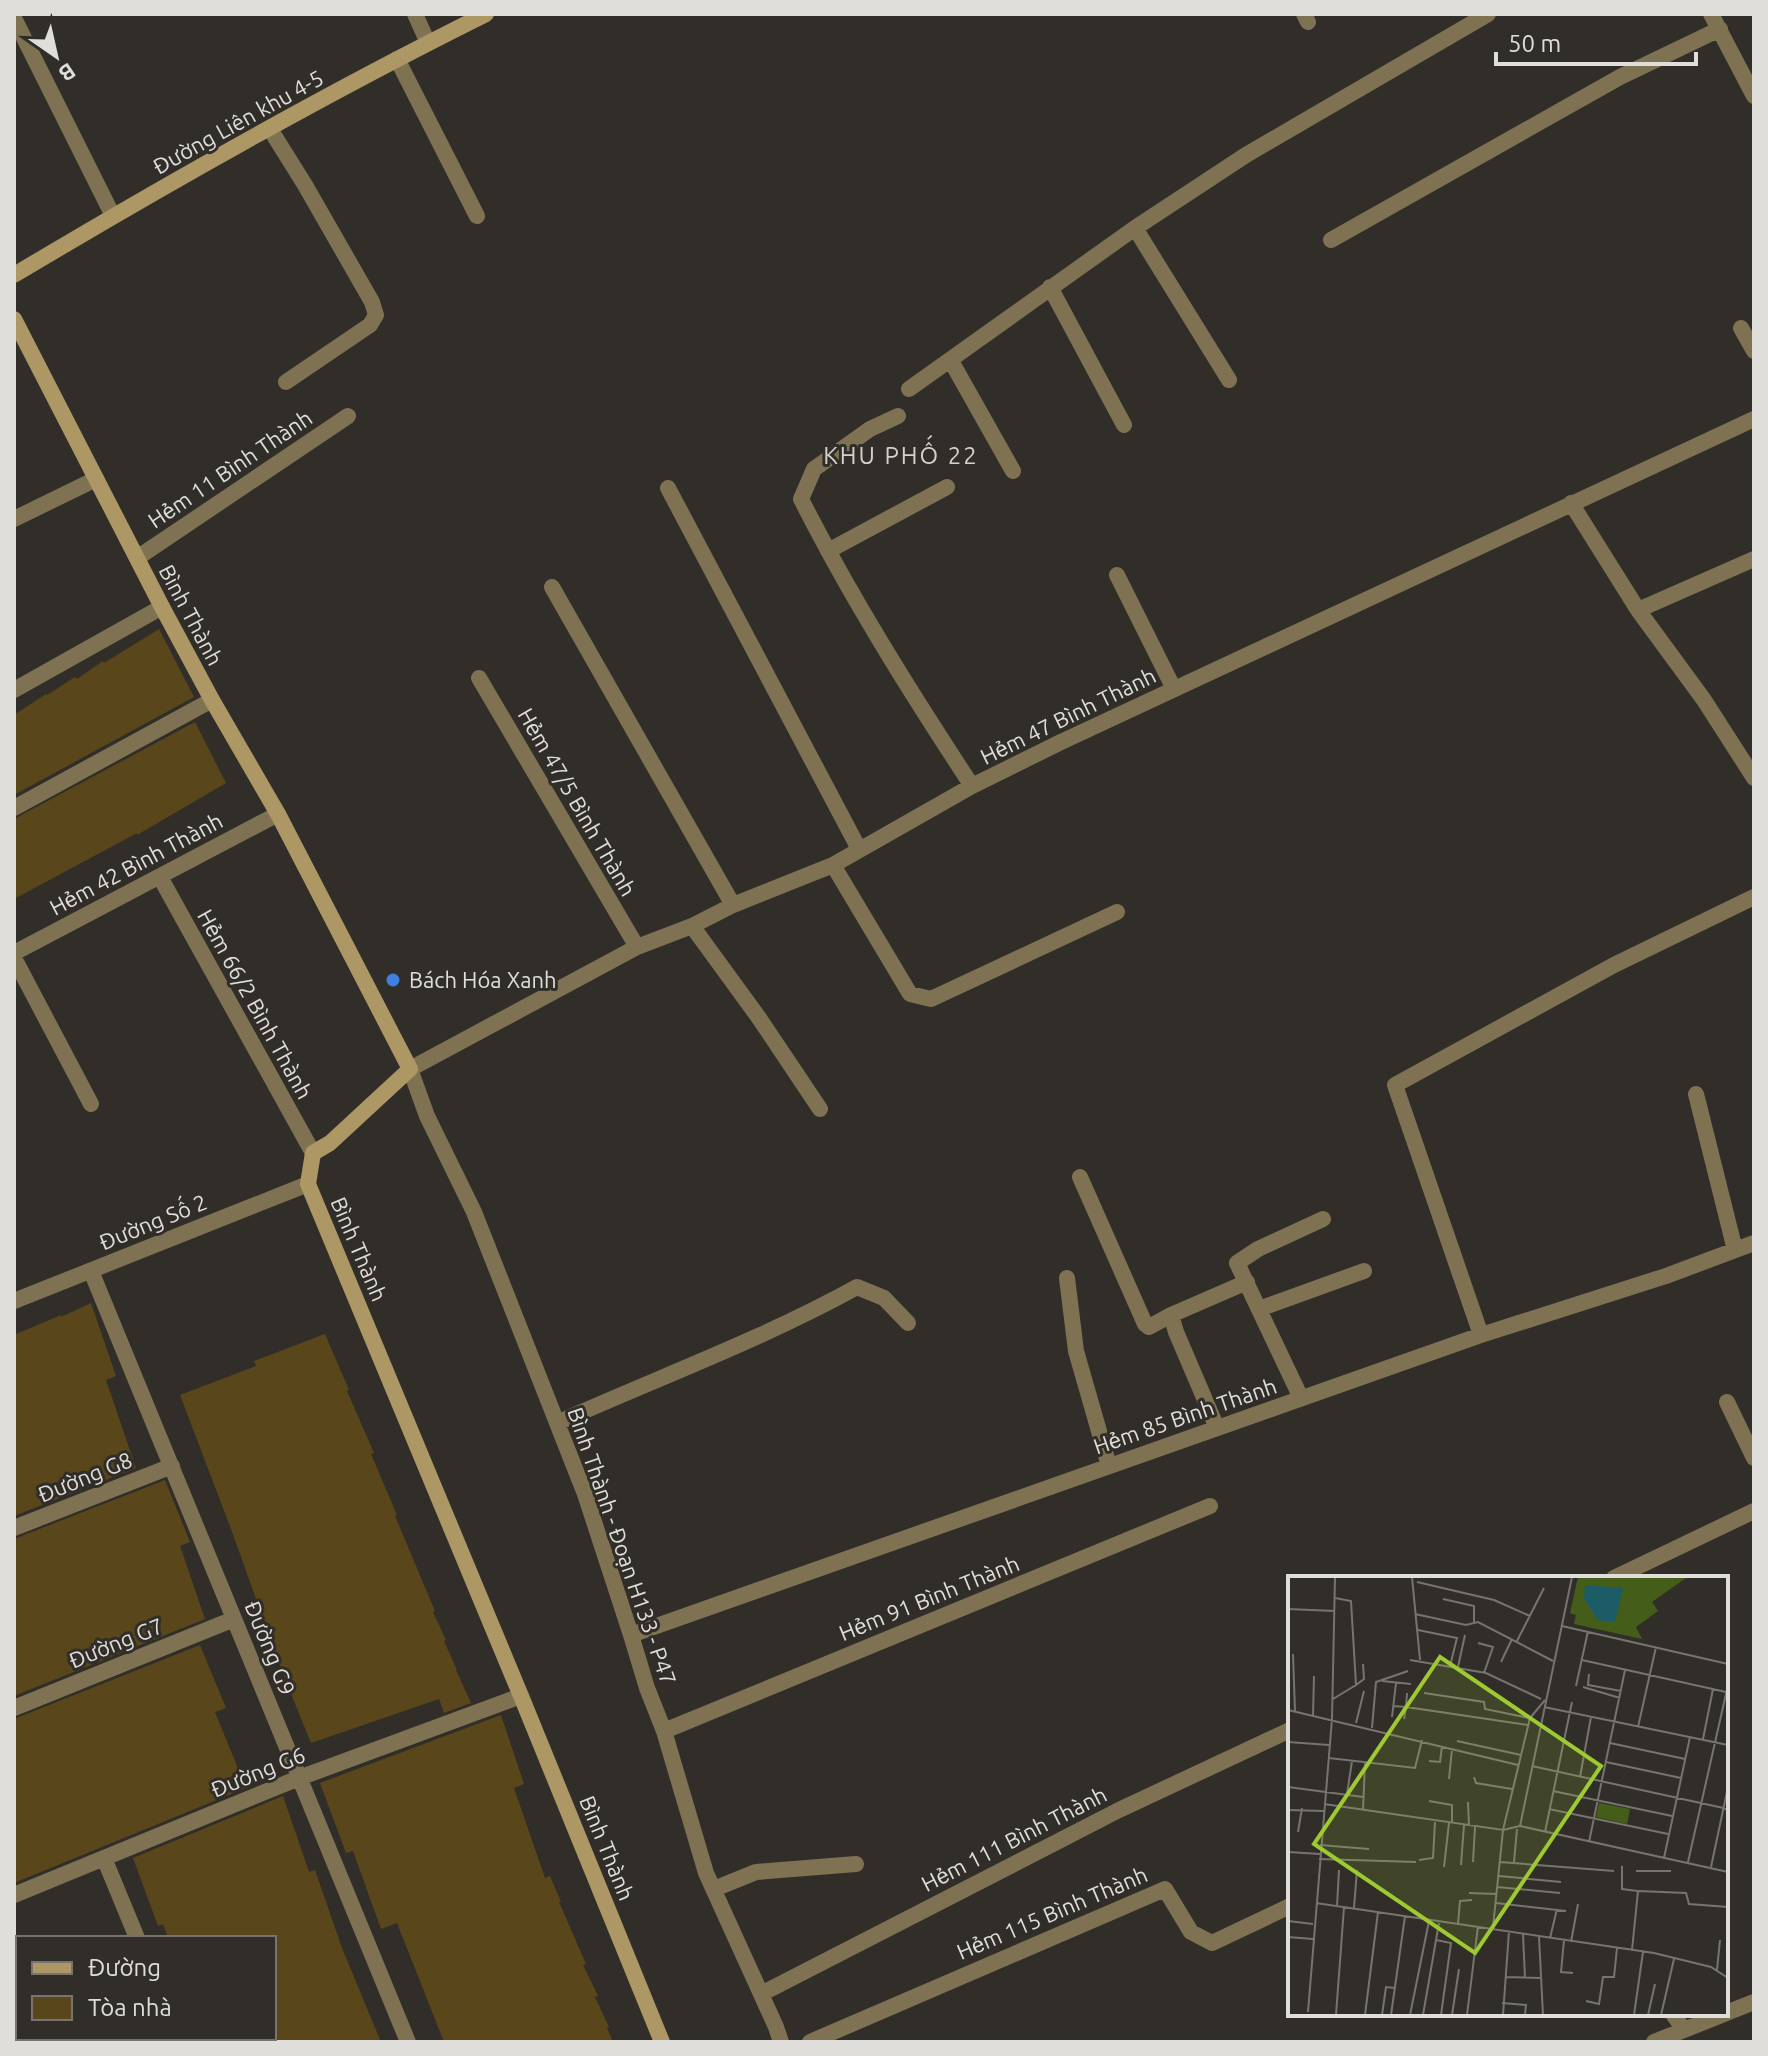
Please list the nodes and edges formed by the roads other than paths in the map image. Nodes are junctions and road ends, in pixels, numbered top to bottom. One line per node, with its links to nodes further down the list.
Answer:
1 (415, 14): 6 (street)
2 (486, 14): 6 (street, Đường Liên khu 4-5)
3 (1488, 14): 12 (street)
4 (14, 18): 10 (street)
5 (1715, 22): 8 (street); 13 (street)
6 (428, 43): 7 (street, Đường Liên khu 4-5)
7 (397, 59): 9 (street, Đường Liên khu 4-5); 11 (street)
8 (1754, 96)
9 (270, 129): 10 (street, Đường Liên khu 4-5); 21 (street)
10 (113, 216): 14 (street, Đường Liên khu 4-5)
11 (477, 216)
12 (1135, 228): 15 (street); 20 (street)
13 (1331, 240)
14 (14, 275)
15 (1050, 287): 19 (street); 26 (street)
16 (14, 319): 28 (street, Bình Thành)
17 (1741, 328): 18 (street)
18 (1754, 351)
19 (951, 361): 22 (street); 27 (street)
20 (1229, 380)
21 (286, 382)
22 (909, 389)
23 (348, 416): 34 (street, Hẻm 11 Bình Thành)
24 (898, 416): 33 (street)
25 (1754, 419): 31 (street, Hẻm 47 Bình Thành)
26 (1124, 425)
27 (1013, 471)
28 (96, 479): 32 (street); 34 (street, Bình Thành)
29 (947, 487): 33 (street)
30 (668, 488): 48 (street)
31 (1571, 503): 39 (street); 41 (street, Hẻm 47 Bình Thành)
32 (14, 519)
33 (828, 551): 45 (street)
34 (137, 558): 38 (street, Bình Thành)
35 (1754, 559): 39 (street)
36 (1117, 575): 41 (street)
37 (552, 587): 52 (street)
38 (162, 607): 42 (street); 43 (street, Bình Thành)
39 (1638, 610): 44 (street)
40 (479, 678): 55 (street, Hẻm 47/5 Bình Thành)
41 (1174, 689): 45 (street, Hẻm 47 Bình Thành)
42 (14, 690)
43 (212, 700): 46 (street); 47 (street, Bình Thành)
44 (1754, 778)
45 (972, 786): 48 (street, Hẻm 47 Bình Thành)
46 (14, 808)
47 (278, 814): 50 (street, Hẻm 42 Bình Thành); 57 (street, Bình Thành)
48 (859, 849): 49 (street, Hẻm 47 Bình Thành)
49 (833, 865): 52 (street, Hẻm 47 Bình Thành); 53 (street)
50 (160, 877): 56 (street, Hẻm 42 Bình Thành); 61 (street, Hẻm 66/2 Bình Thành)
51 (1754, 897): 75 (street)
52 (733, 905): 54 (street, Hẻm 47 Bình Thành)
53 (1117, 912)
54 (692, 926): 55 (street, Hẻm 47 Bình Thành); 60 (street)
55 (637, 947): 57 (street, Hẻm 47 Bình Thành)
56 (14, 956): 59 (street)
57 (410, 1069): 61 (street); 78 (street, Bình Thành - Đoạn H133 - P47)
58 (1696, 1094): 66 (street)
59 (91, 1104)
60 (820, 1109)
61 (313, 1153): 63 (street, Bình Thành)
62 (1080, 1177): 73 (street)
63 (308, 1184): 67 (street, Đường Số 2); 89 (street, Bình Thành)
64 (1323, 1219): 70 (street)
65 (1754, 1243): 66 (street, Hẻm 85 Bình Thành)
66 (1735, 1250): 75 (street, Hẻm 85 Bình Thành)
67 (91, 1271): 71 (street, Đường Số 2); 81 (street, Đường G9)
68 (1364, 1271): 72 (street)
69 (1067, 1278): 82 (street)
70 (1247, 1282): 72 (street); 73 (street)
71 (14, 1301)
72 (1259, 1309): 76 (street)
73 (1171, 1315): 79 (street)
74 (908, 1323): 78 (street)
75 (1481, 1335): 76 (street, Hẻm 85 Bình Thành)
76 (1301, 1398): 79 (street, Hẻm 85 Bình Thành)
77 (1727, 1402): 80 (street)
78 (557, 1423): 88 (street, Bình Thành - Đoạn H133 - P47)
79 (1217, 1428): 82 (street, Hẻm 85 Bình Thành)
80 (1754, 1458)
81 (172, 1466): 85 (street, Đường G8); 87 (street, Đường G9)
82 (1109, 1466): 88 (street, Hẻm 85 Bình Thành)
83 (1210, 1506): 91 (street, Hẻm 91 Bình Thành)
84 (1754, 1511): 86 (street)
85 (14, 1528)
86 (1618, 1576)
87 (234, 1619): 90 (street, Đường G7); 93 (street, Đường G9)
88 (631, 1635): 91 (street, Bình Thành - Đoạn H133 - P47)
89 (521, 1696): 93 (street, Đường G6); 107 (street, Bình Thành)
90 (14, 1708)
91 (664, 1731): 96 (street, Bình Thành - Đoạn H133 - P47)
92 (1288, 1731): 100 (street, Hẻm 111 Bình Thành)
93 (299, 1778): 94 (street, Đường G6); 106 (street, Đường G9)
94 (104, 1858): 97 (street, Đường G6); 99 (street)
95 (856, 1864): 96 (street)
96 (714, 1889): 100 (street, Bình Thành - Đoạn H133 - P47)
97 (14, 1895)
98 (1288, 1907): 109 (street, Hẻm 115 Bình Thành)
99 (136, 1936)
100 (761, 1994): 108 (street, Bình Thành - Đoạn H133 - P47)
101 (1754, 2002): 102 (street)
102 (1728, 2013)
103 (1674, 2016): 105 (street)
104 (1720, 2016): 105 (street)
105 (1684, 2030): 110 (street)
106 (408, 2042)
107 (662, 2042)
108 (781, 2042)
109 (810, 2042)
110 (1654, 2042)

